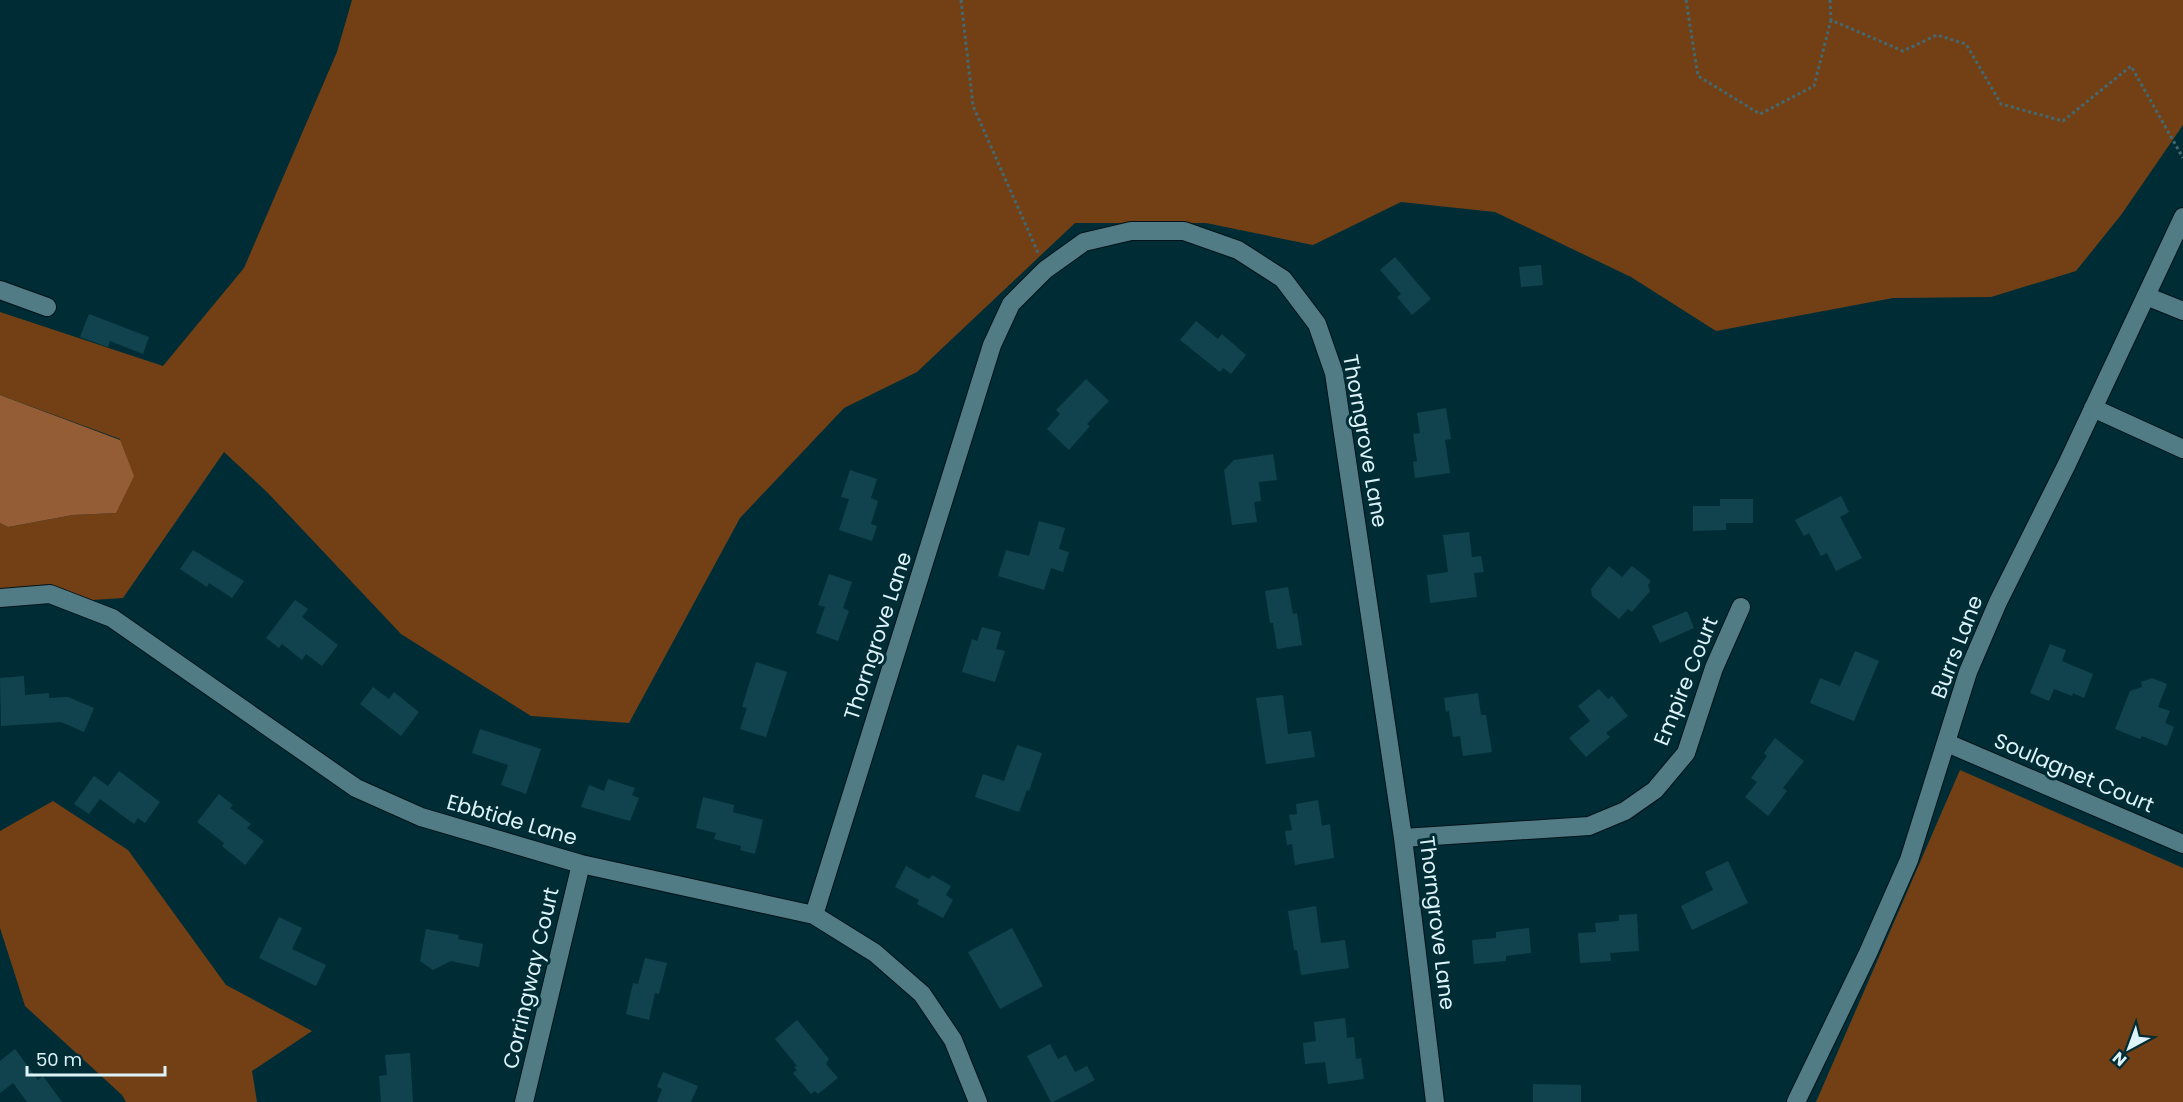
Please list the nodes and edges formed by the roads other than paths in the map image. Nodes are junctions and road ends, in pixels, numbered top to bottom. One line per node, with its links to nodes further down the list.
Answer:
1 (2183, 217): 3 (street, Burrs Lane)
2 (0, 290): 4 (street)
3 (2146, 296): 5 (street); 6 (street, Burrs Lane)
4 (47, 307)
5 (2183, 311)
6 (2093, 408): 7 (street); 10 (street, Burrs Lane)
7 (2183, 449)
8 (0, 598): 13 (street, Ebbtide Lane)
9 (1741, 607): 11 (street, Empire Court)
10 (1947, 743): 12 (street, Soulagnet Court); 18 (street, Burrs Lane)
11 (1403, 838): 14 (street, Thorngrove Lane); 17 (street, Thorngrove Lane)
12 (2183, 844)
13 (581, 864): 14 (street, Ebbtide Lane); 15 (street, Corringway Court)
14 (814, 915): 16 (street, Ebbtide Lane)
15 (525, 1102)
16 (978, 1102)
17 (1435, 1102)
18 (1796, 1102)

